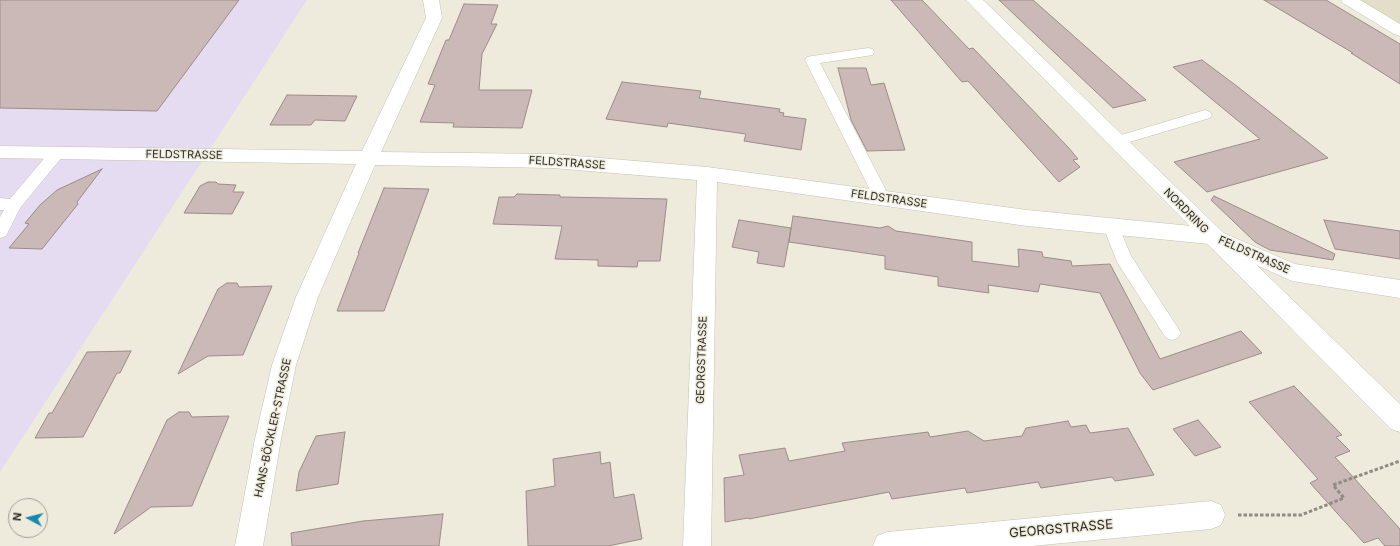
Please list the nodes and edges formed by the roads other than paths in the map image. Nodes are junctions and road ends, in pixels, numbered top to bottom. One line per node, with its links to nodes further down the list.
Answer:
1 (431, 0): 10 (street)
2 (974, 0): 7 (street, NORDRING)
3 (1349, 0): 4 (street)
4 (1400, 31)
5 (868, 52): 12 (lane)
6 (1205, 115): 7 (lane)
7 (1116, 141): 16 (street, NORDRING)
8 (0, 152): 9 (street, FELDSTRASSE)
9 (57, 153): 10 (street, FELDSTRASSE); 13 (lane)
10 (368, 158): 11 (street, FELDSTRASSE); 21 (street, HANS-BÖCKLER-STRASSE)
11 (707, 174): 12 (street, FELDSTRASSE); 22 (street, GEORGSTRASSE)
12 (882, 198): 14 (street, FELDSTRASSE)
13 (7, 205): 15 (lane)
14 (1111, 226): 16 (street, FELDSTRASSE); 18 (lane)
15 (0, 232)
16 (1212, 236): 17 (street, FELDSTRASSE); 19 (street, NORDRING)
17 (1400, 289)
18 (1172, 333)
19 (1400, 421)
20 (1211, 515): 23 (street, GEORGSTRASSE)
21 (249, 546)
22 (697, 546)
23 (887, 546)

